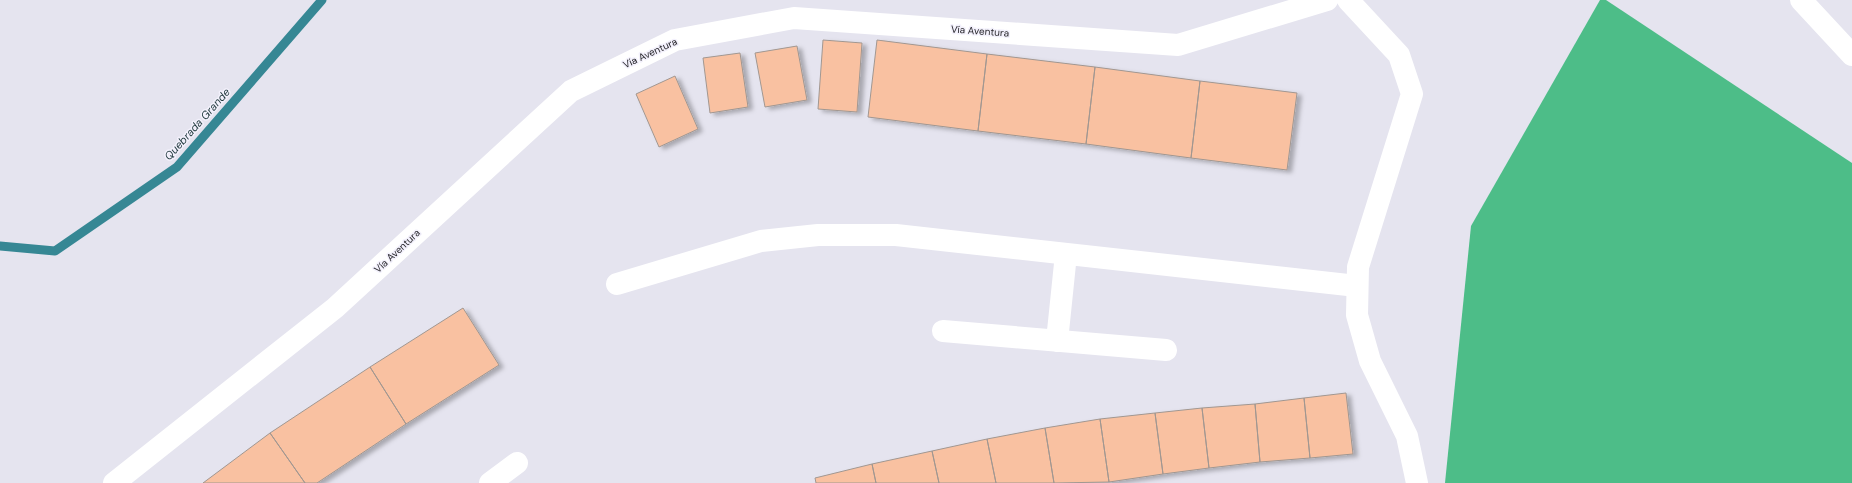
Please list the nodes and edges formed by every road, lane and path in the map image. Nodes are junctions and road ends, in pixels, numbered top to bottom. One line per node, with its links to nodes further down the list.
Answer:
1 (1327, 0): 12 (street, Vía Aventura)
2 (1348, 0): 7 (street)
3 (1801, 0): 4 (street)
4 (1852, 55)
5 (1066, 254): 6 (street); 7 (street); 9 (street)
6 (617, 284)
7 (1358, 286): 14 (street)
8 (943, 331): 9 (street)
9 (1057, 341): 10 (street)
10 (1166, 350)
11 (517, 464): 13 (street)
12 (114, 483)
13 (490, 483)
14 (1418, 483)

